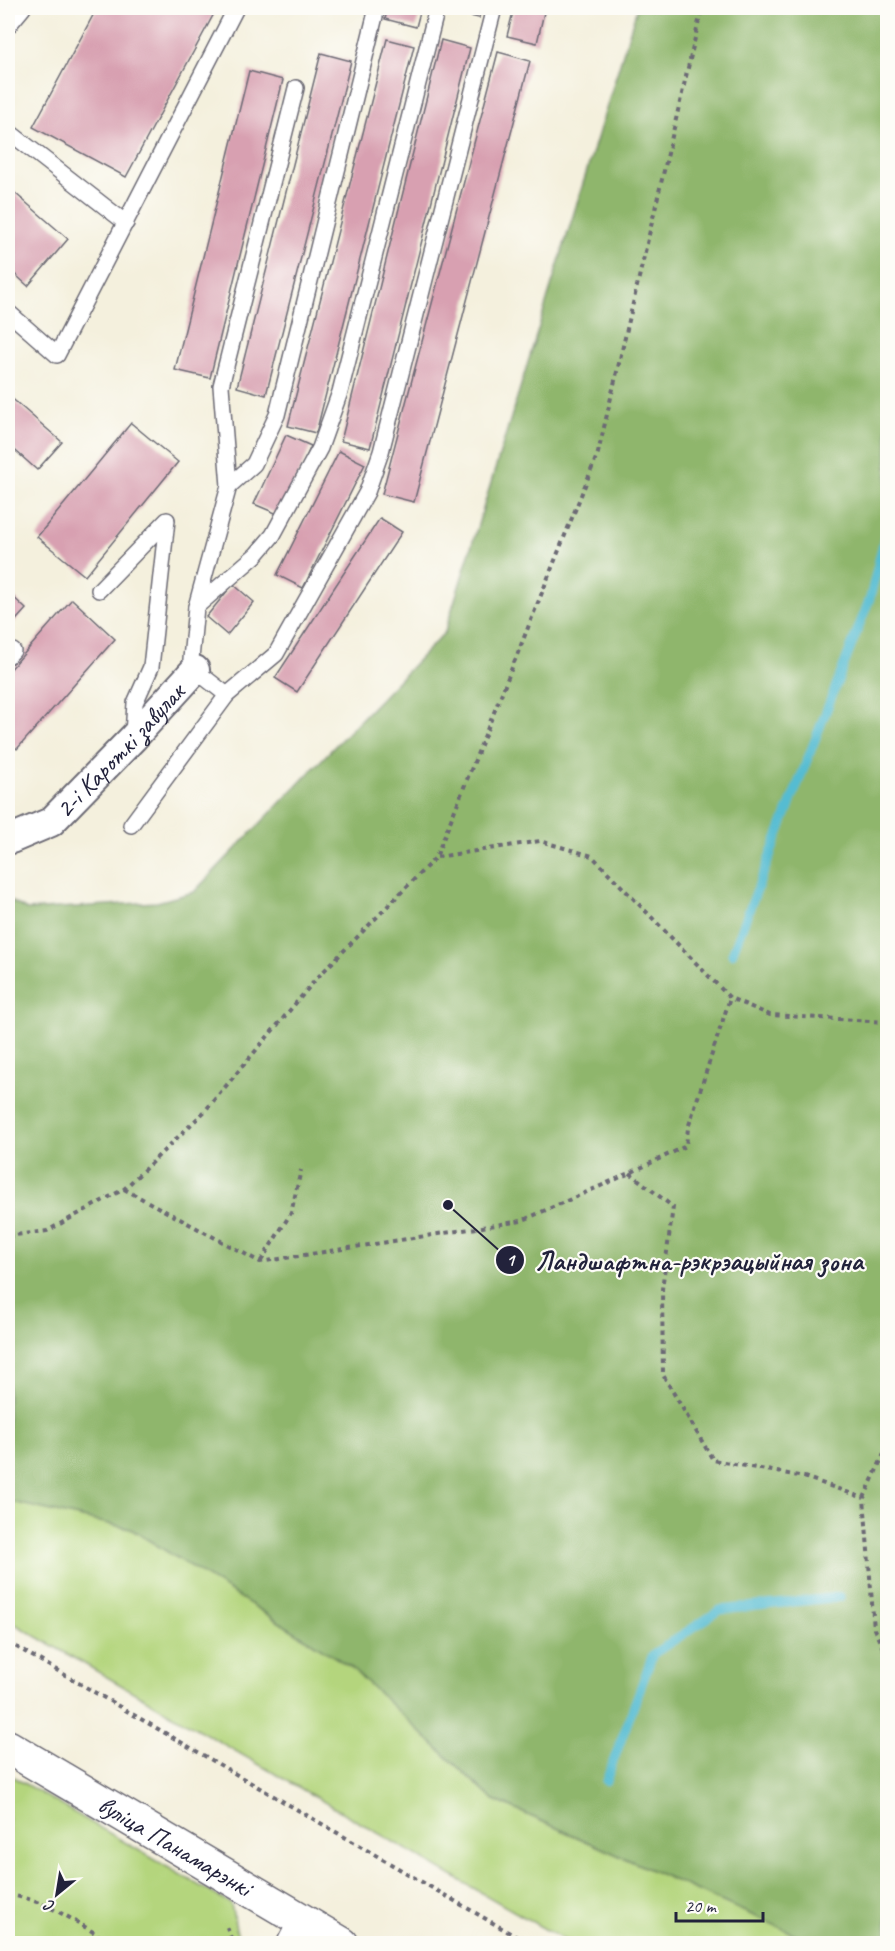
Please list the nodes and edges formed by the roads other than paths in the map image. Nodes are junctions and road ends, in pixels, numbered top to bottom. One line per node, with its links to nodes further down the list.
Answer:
1 (23, 8): 6 (lane)
2 (236, 8): 9 (lane)
3 (377, 8): 11 (lane)
4 (437, 8): 13 (lane)
5 (494, 8): 15 (lane)
6 (8, 26)
7 (296, 88): 11 (lane)
8 (8, 131): 9 (lane)
9 (126, 223): 10 (lane)
10 (8, 312)
11 (229, 486): 13 (lane)
12 (99, 590): 16 (lane)
13 (196, 607): 14 (lane)
14 (195, 670): 15 (lane); 16 (street, 2-і Кароткі завулак)
15 (228, 695): 17 (lane)
16 (133, 738): 18 (street, 2-і Кароткі завулак)
17 (131, 825)
18 (8, 838)
19 (8, 1747): 20 (main road, вуліца Панамарэнкі)
20 (299, 1933): 21 (main road, вуліца Панамарэнкі)
21 (342, 1944)

